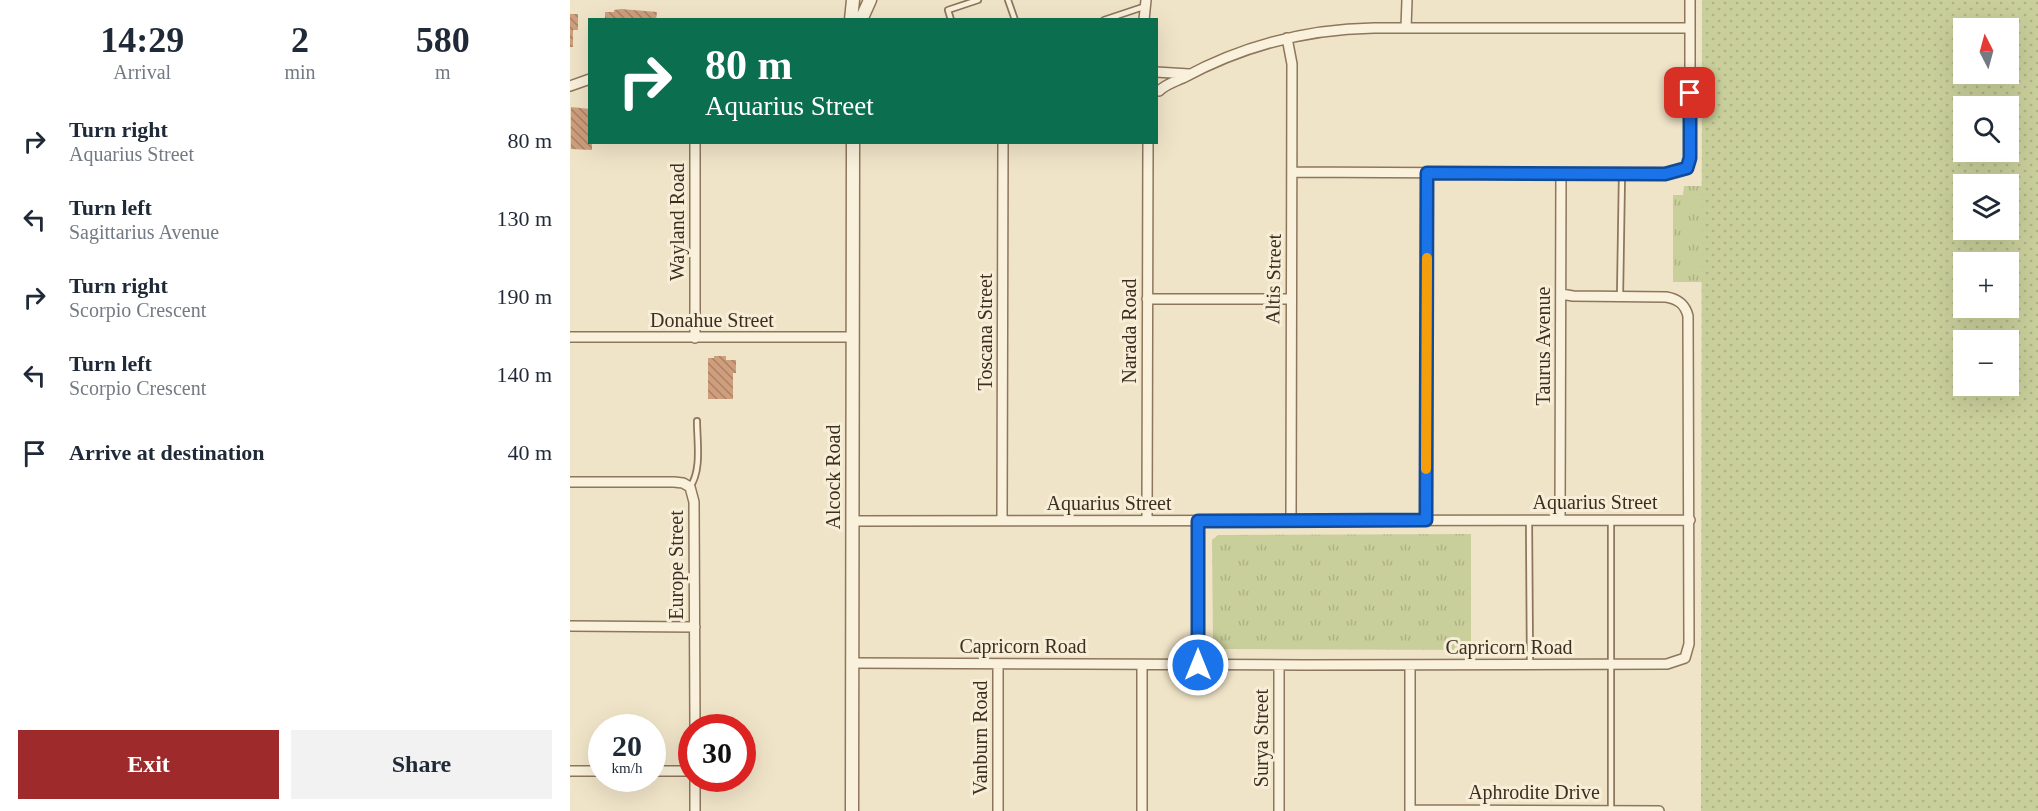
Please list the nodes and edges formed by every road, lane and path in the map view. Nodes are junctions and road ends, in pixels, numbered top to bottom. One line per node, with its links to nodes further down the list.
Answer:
1 (853, 0): 8 (street)
2 (978, 0): 10 (lane)
3 (1008, 0): 11 (lane)
4 (1407, 0): 14 (street)
5 (1690, 0): 15 (street)
6 (867, 1): 9 (street)
7 (1146, 3): 12 (lane); 13 (street)
8 (851, 18)
9 (862, 18)
10 (950, 18)
11 (1014, 18)
12 (1109, 18)
13 (1144, 18)
14 (1406, 28): 15 (street); 16 (street)
15 (1690, 28): 29 (street)
16 (1287, 38): 18 (street); 26 (street, Altis Street)
17 (1158, 72): 18 (street)
18 (1189, 74): 21 (street)
19 (588, 80): 20 (street)
20 (570, 86)
21 (1158, 93)
22 (695, 144): 36 (street, Wayland Road)
23 (852, 144): 35 (street, Alcock Road)
24 (1003, 144): 47 (street, Toscana Street)
25 (1148, 144): 32 (street, Narada Road)
26 (1292, 172): 27 (street); 33 (street, Altis Street)
27 (1427, 173): 28 (street); 41 (street)
28 (1561, 173): 29 (street); 30 (street, Taurus Avenue)
29 (1622, 173): 31 (lane)
30 (1561, 294): 31 (street, Capricorn Road); 43 (street, Taurus Avenue)
31 (1620, 297): 45 (street, Capricorn Road)
32 (1147, 298): 33 (street); 40 (street, Narada Road)
33 (1291, 299): 49 (street, Altis Street)
34 (570, 337): 36 (street, Donahue Street)
35 (853, 337): 36 (street, Donahue Street); 46 (street, Alcock Road)
36 (695, 338)
37 (697, 422): 39 (lane)
38 (570, 482): 39 (street, Europe Street)
39 (690, 488): 51 (street, Europe Street)
40 (1147, 520): 47 (street, Aquarius Street); 48 (street, Aquarius Street)
41 (1426, 520): 42 (street, Aquarius Street); 49 (street, Aquarius Street)
42 (1529, 520): 43 (street, Aquarius Street); 54 (lane)
43 (1560, 520): 44 (street, Aquarius Street)
44 (1611, 520): 45 (street, Aquarius Street); 55 (lane)
45 (1690, 520): 55 (street, Capricorn Road)
46 (853, 521): 47 (street, Aquarius Street); 52 (street, Alcock Road)
47 (1002, 521)
48 (1198, 521): 49 (street, Aquarius Street); 57 (street)
49 (1291, 521)
50 (570, 626): 51 (street)
51 (695, 627): 60 (street, Europe Street)
52 (853, 663): 53 (street, Capricorn Road); 66 (street, Alcock Road)
53 (998, 664): 56 (street, Capricorn Road); 67 (street, Vanburn Road)
54 (1530, 664): 55 (street, Capricorn Road); 59 (street, Capricorn Road)
55 (1610, 664): 64 (lane)
56 (1142, 665): 57 (street, Capricorn Road); 68 (street)
57 (1198, 665): 58 (street, Capricorn Road)
58 (1279, 665): 59 (street, Capricorn Road); 69 (street, Surya Street)
59 (1410, 665): 70 (street)
60 (695, 714)
61 (570, 771): 62 (street)
62 (588, 771)
63 (695, 792): 65 (street)
64 (1611, 810): 71 (street, Aphrodite Drive); 72 (street, Aphrodite Drive)
65 (695, 811)
66 (852, 811)
67 (998, 811)
68 (1142, 811)
69 (1279, 811)
70 (1410, 811): 71 (street, Aphrodite Drive)
71 (1545, 811)
72 (1659, 811)

